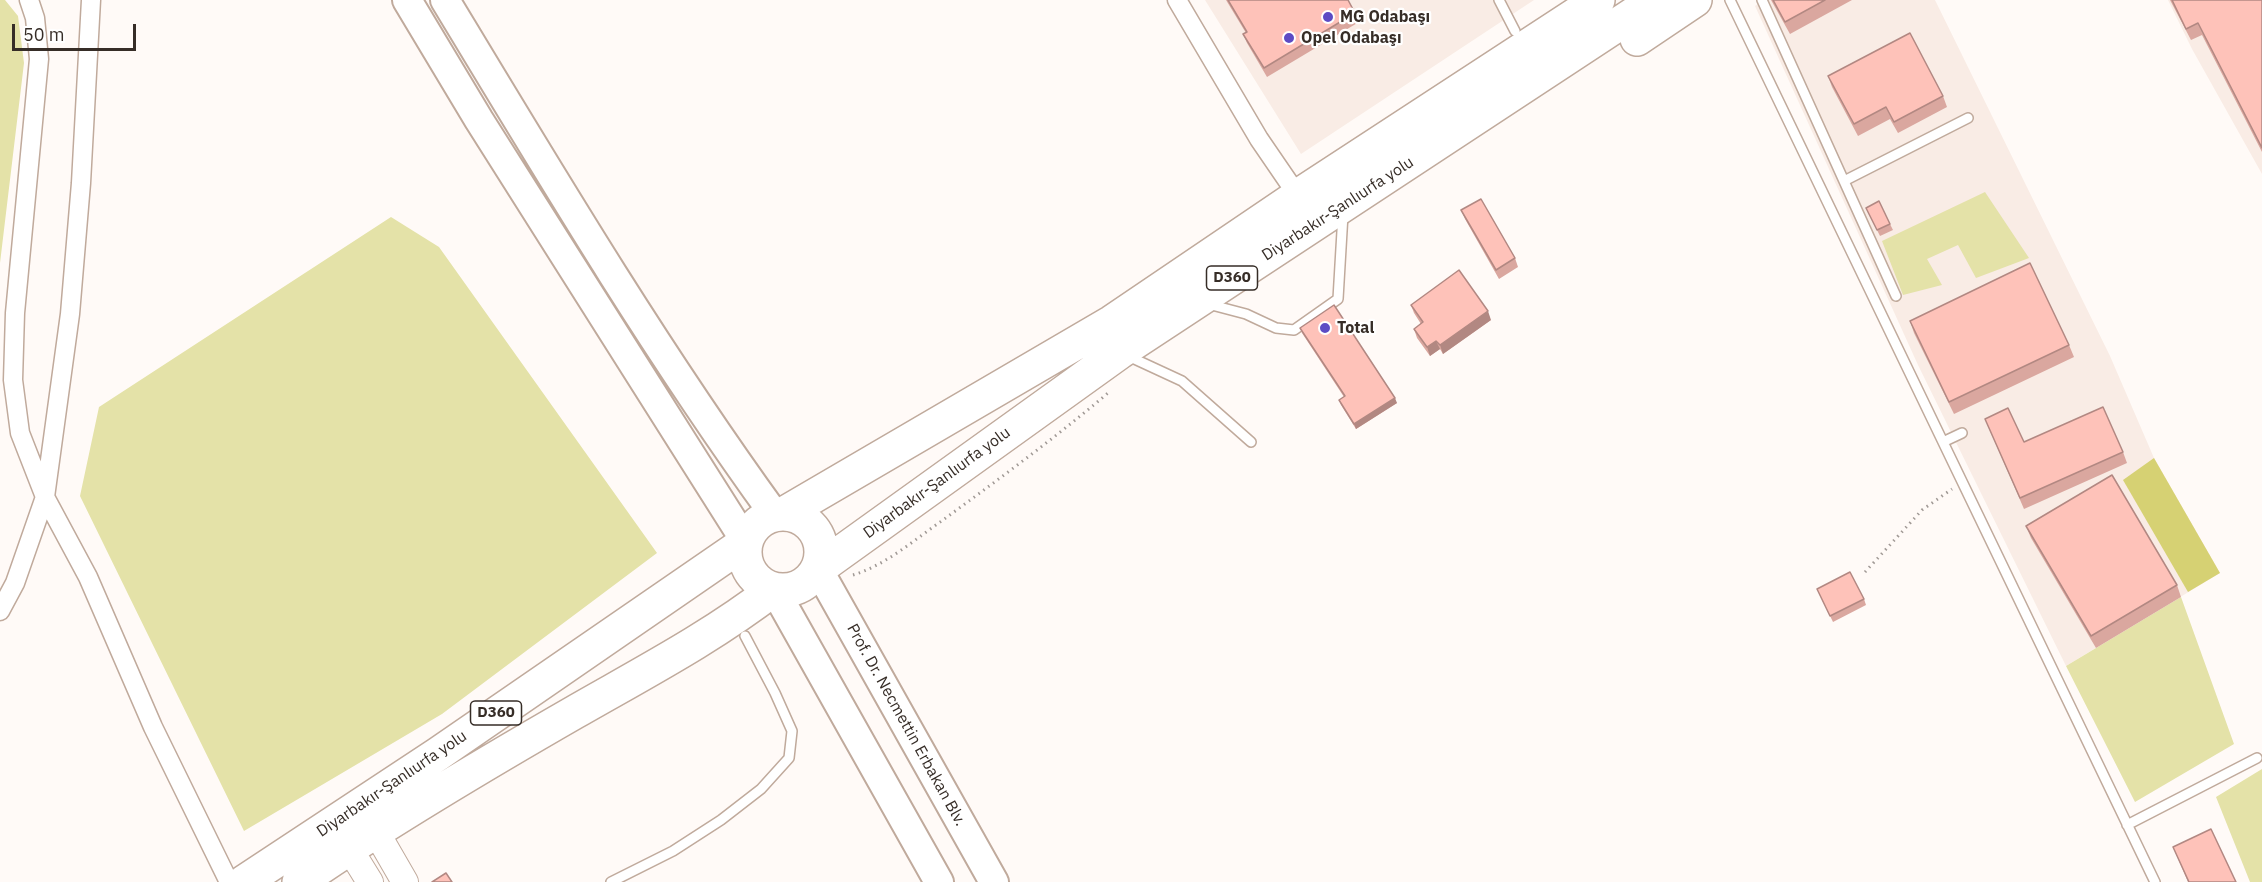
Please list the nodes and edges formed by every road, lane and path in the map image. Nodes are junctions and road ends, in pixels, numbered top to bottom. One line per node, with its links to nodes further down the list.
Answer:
1 (29, 0): 26 (street)
2 (91, 0): 26 (street)
3 (407, 0): 28 (main road)
4 (446, 0): 27 (main road)
5 (1177, 0): 16 (street)
6 (1499, 0): 13 (lane)
7 (1561, 0): 13 (highway)
8 (1598, 0): 16 (highway, Diyarbakır-Şanlıurfa yolu / D360)
9 (1655, 0): 17 (highway, Diyarbakır-Şanlıurfa yolu / D360)
10 (1695, 0): 17 (highway)
11 (1730, 0): 23 (lane)
12 (1762, 0): 15 (lane)
13 (1515, 31): 16 (highway)
14 (1968, 118): 15 (lane)
15 (1844, 181): 18 (lane)
16 (1298, 196): 27 (highway, Diyarbakır-Şanlıurfa yolu / D360)
17 (1351, 199): 19 (highway, Diyarbakır-Şanlıurfa yolu / D360); 19 (lane)
18 (1896, 296)
19 (1197, 301): 20 (highway, Diyarbakır-Şanlıurfa yolu / D360)
20 (1120, 352): 24 (lane); 30 (highway, Diyarbakır-Şanlıurfa yolu / D360)
21 (1110, 391): 30 (path)
22 (1962, 433): 23 (lane)
23 (1945, 441): 25 (lane)
24 (1251, 442)
25 (1963, 482): 29 (path); 35 (lane)
26 (45, 497): 32 (street); 37 (street)
27 (779, 514): 28 (highway, D360); 30 (highway)
28 (746, 542): 31 (highway); 38 (highway, Diyarbakır-Şanlıurfa yolu / D360)
29 (1864, 572)
30 (832, 573): 31 (highway, D360); 44 (main road, Prof. Dr. Necmettin Erbakan Blv.)
31 (774, 590): 36 (highway, Diyarbakır-Şanlıurfa yolu / D360); 43 (main road)
32 (0, 611)
33 (745, 636): 42 (lane)
34 (2257, 758): 35 (lane)
35 (2127, 825): 45 (lane)
36 (362, 839): 39 (highway, Diyarbakır-Şanlıurfa yolu / D360); 40 (street); 41 (street)
37 (229, 882)
38 (244, 882)
39 (299, 882)
40 (370, 882)
41 (405, 882)
42 (610, 882)
43 (939, 882)
44 (994, 882)
45 (2155, 882)

